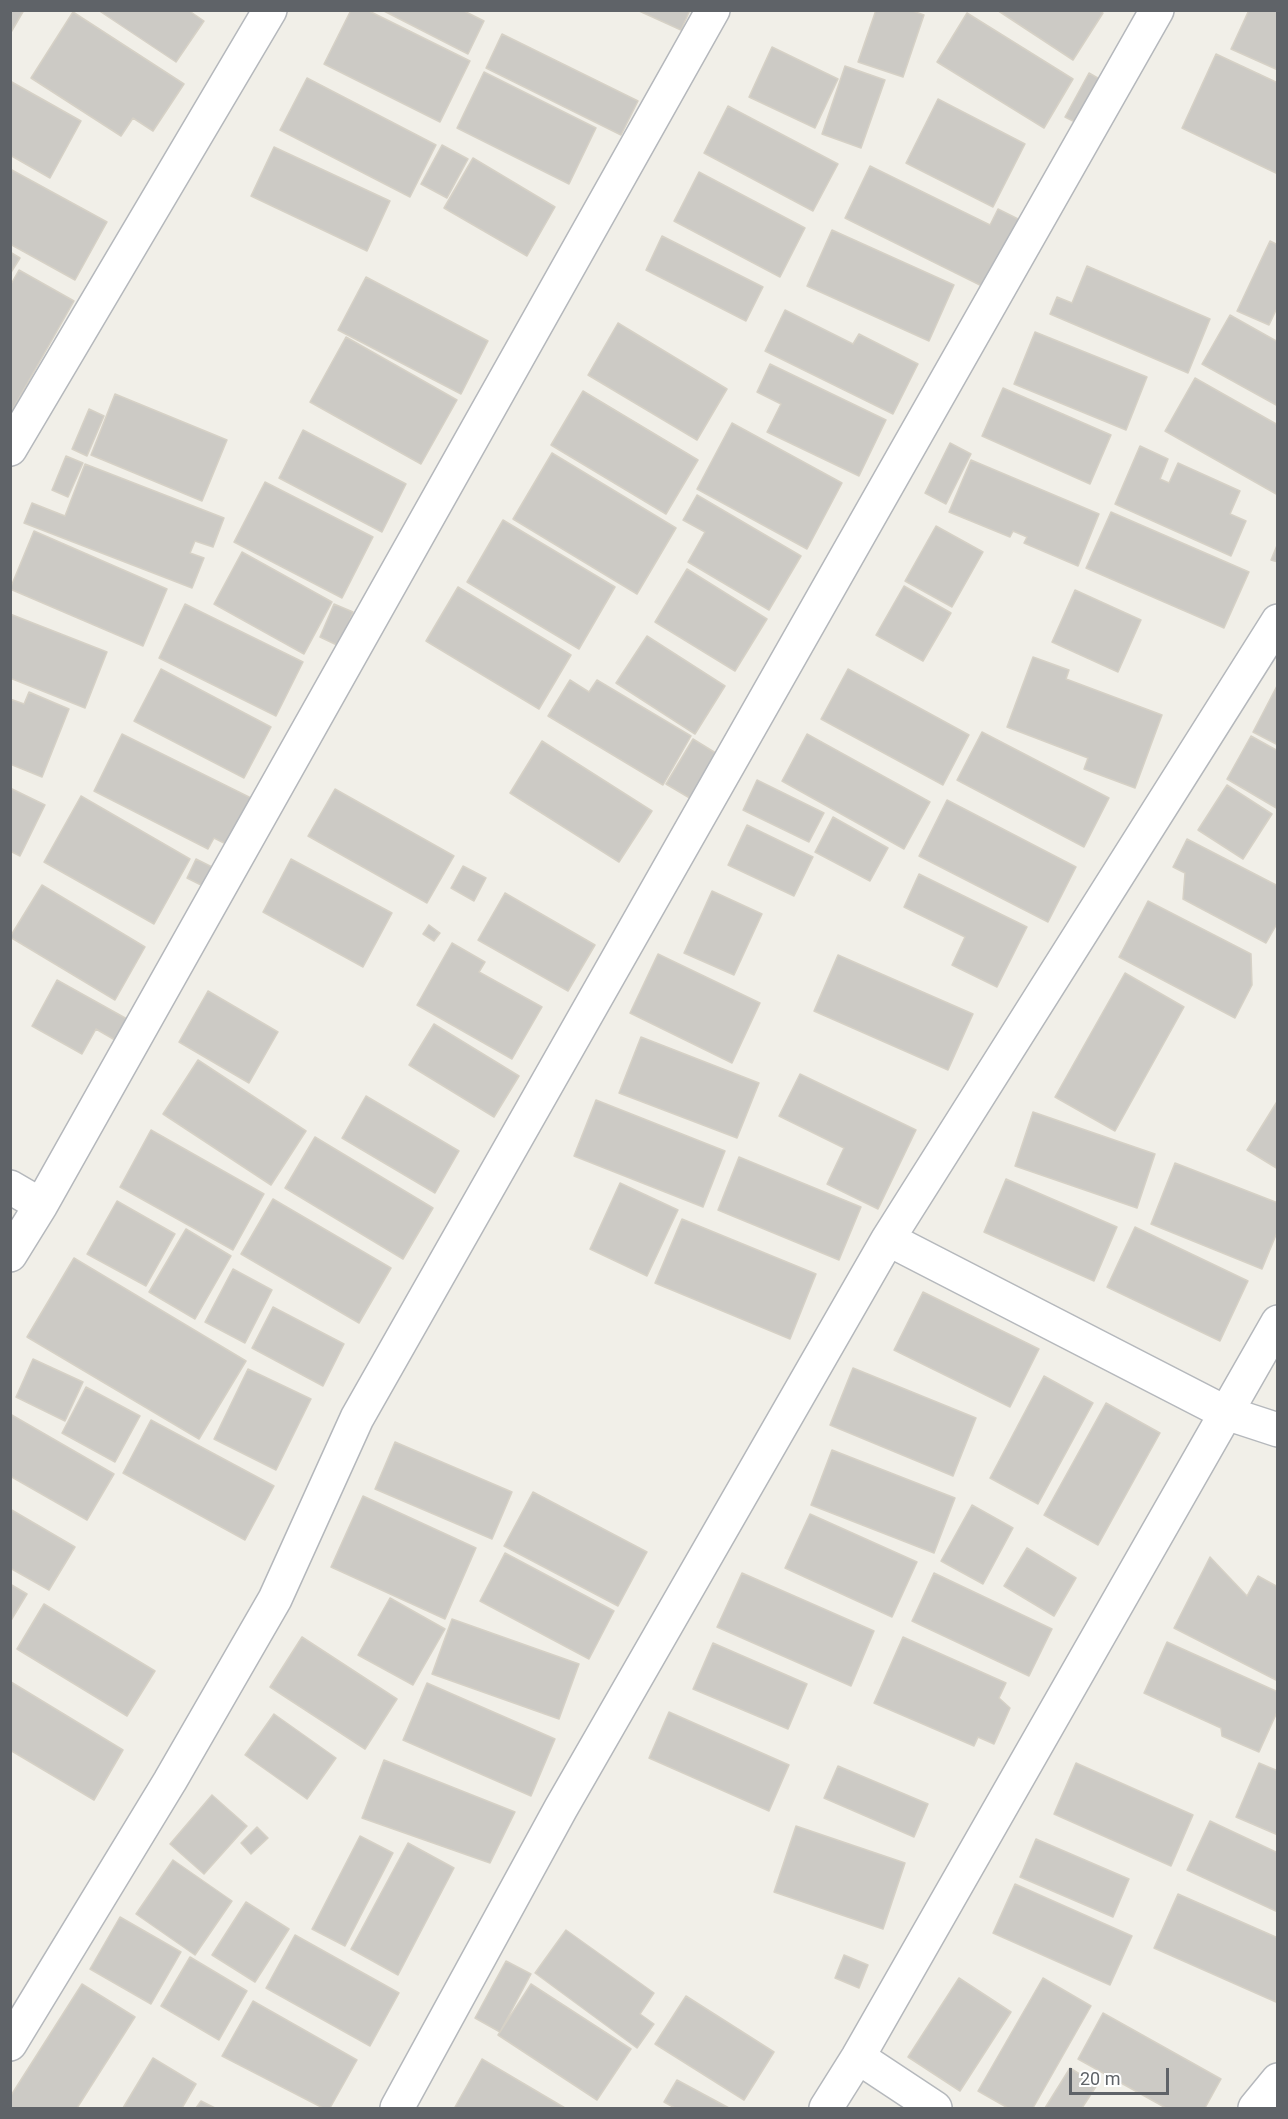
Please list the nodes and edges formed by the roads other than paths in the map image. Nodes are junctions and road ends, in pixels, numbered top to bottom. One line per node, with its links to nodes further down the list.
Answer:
1 (270, 10): 4 (street)
2 (713, 10): 7 (street)
3 (1157, 10): 13 (street)
4 (10, 449)
5 (1278, 621): 8 (street)
6 (10, 1187): 7 (street)
7 (42, 1205): 9 (street)
8 (888, 1239): 11 (street); 16 (street)
9 (10, 1255)
10 (1278, 1322): 11 (street)
11 (1226, 1413): 12 (street); 14 (street)
12 (1278, 1430)
13 (10, 2044)
14 (858, 2057): 17 (street); 18 (street)
15 (1278, 2080): 19 (street)
16 (396, 2109)
17 (826, 2109)
18 (936, 2109)
19 (1256, 2109)

